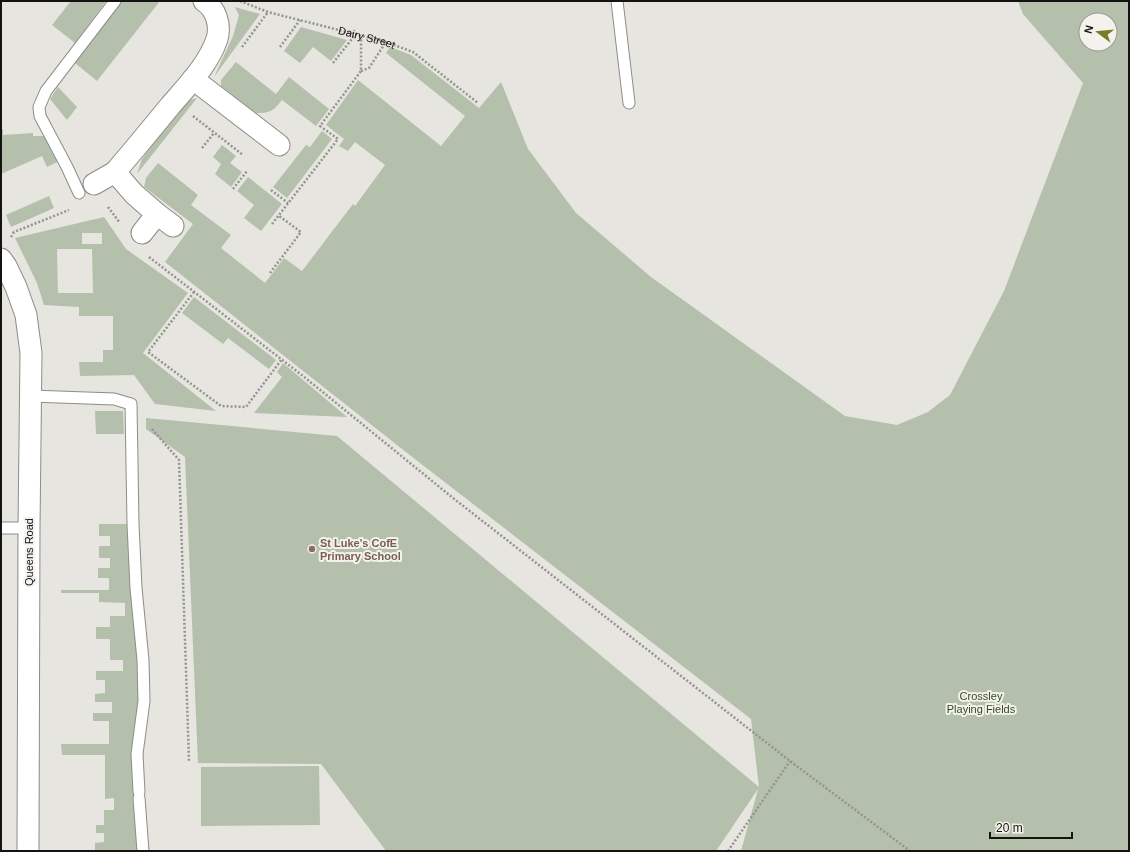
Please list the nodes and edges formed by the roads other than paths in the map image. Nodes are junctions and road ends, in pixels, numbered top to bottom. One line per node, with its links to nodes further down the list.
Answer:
1 (115, 1): 8 (lane)
2 (204, 1): 4 (street)
3 (617, 1): 5 (lane)
4 (193, 79): 6 (street); 7 (street)
5 (629, 103)
6 (279, 145)
7 (115, 172): 8 (street); 9 (street)
8 (87, 188)
9 (142, 233)
10 (1, 259): 11 (street, Queens Road)
11 (31, 396): 13 (street, Queens Road); 15 (lane)
12 (1, 528): 13 (lane)
13 (29, 528): 14 (street, Queens Road)
14 (28, 851)
15 (143, 851)

